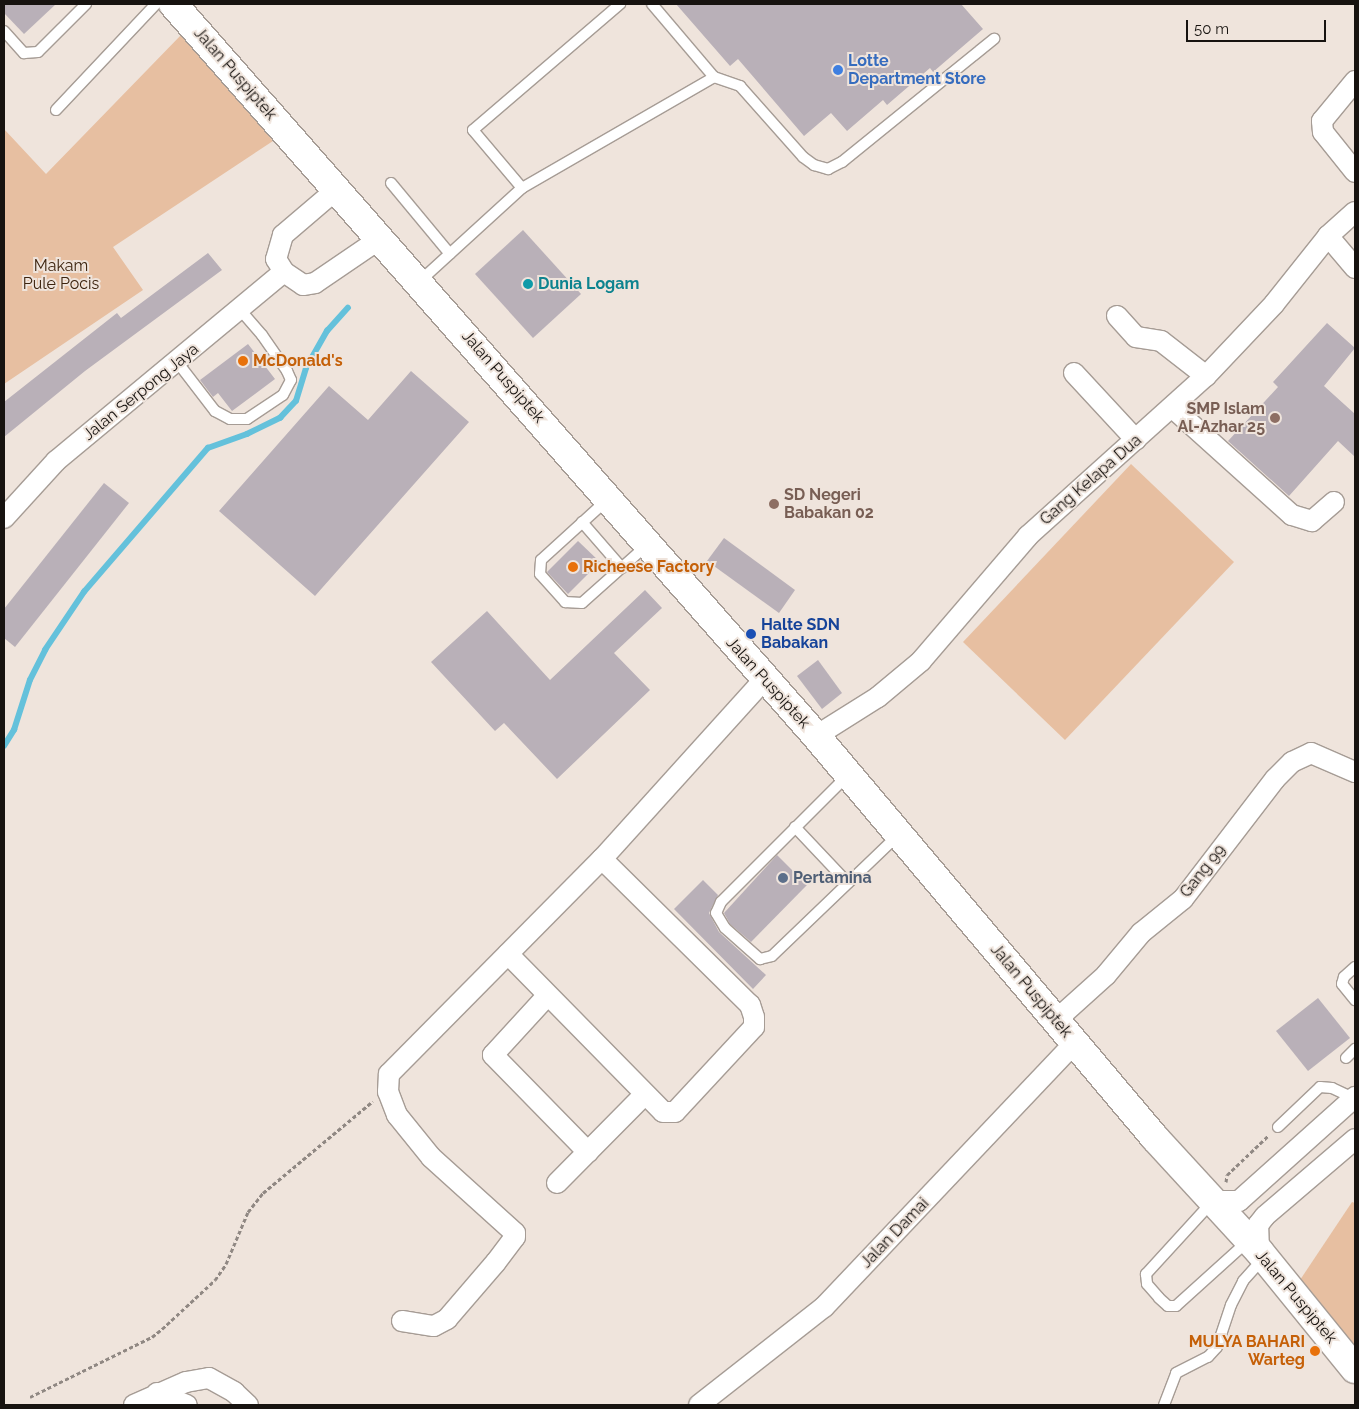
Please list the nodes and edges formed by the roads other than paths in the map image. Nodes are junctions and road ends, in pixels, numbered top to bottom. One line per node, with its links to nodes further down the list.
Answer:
1 (86, 4): 6 (lane)
2 (156, 4): 10 (lane)
3 (173, 4): 14 (main road, Jalan Puspiptek)
4 (620, 4): 13 (lane)
5 (652, 4): 8 (lane)
6 (4, 31)
7 (994, 39): 8 (lane)
8 (714, 77): 13 (lane)
9 (1355, 81): 11 (street)
10 (56, 110)
11 (1355, 172)
12 (391, 183): 18 (lane)
13 (522, 188): 18 (lane)
14 (337, 189): 17 (main road, Jalan Puspiptek); 20 (street)
15 (1355, 212): 16 (street, Gang Kelapa Dua)
16 (1328, 236): 19 (street); 26 (street, Gang Kelapa Dua)
17 (382, 238): 20 (street); 21 (main road, Jalan Puspiptek)
18 (450, 254): 21 (lane)
19 (1355, 268)
20 (284, 272): 22 (street, Jalan Serpong Jaya)
21 (420, 281): 29 (main road, Jalan Puspiptek)
22 (239, 309): 24 (street, Jalan Serpong Jaya); 24 (lane)
23 (1117, 316): 26 (street)
24 (178, 363): 31 (street, Jalan Serpong Jaya)
25 (1074, 373): 28 (street)
26 (1206, 376): 27 (street, Gang Kelapa Dua)
27 (1173, 408): 28 (street, Gang Kelapa Dua); 30 (street)
28 (1136, 440): 36 (street, Gang Kelapa Dua)
29 (608, 499): 32 (lane); 33 (main road, Jalan Puspiptek)
30 (1334, 502)
31 (4, 518)
32 (582, 522): 34 (lane); 34 (lane)
33 (647, 544): 34 (lane); 35 (main road, Jalan Puspiptek)
34 (622, 568)
35 (764, 680): 36 (main road, Jalan Puspiptek); 41 (street)
36 (816, 736): 38 (main road, Jalan Puspiptek)
37 (1355, 772): 47 (street, Gang 99)
38 (848, 774): 39 (lane); 40 (main road, Jalan Puspiptek)
39 (795, 827): 42 (lane); 42 (lane)
40 (899, 834): 42 (lane); 47 (main road, Jalan Puspiptek)
41 (602, 859): 43 (street); 51 (street)
42 (848, 884)
43 (508, 954): 45 (street); 59 (street)
44 (1355, 967): 46 (lane)
45 (547, 996): 51 (street); 55 (street)
46 (1355, 1000)
47 (1055, 1021): 48 (main road, Jalan Puspiptek)
48 (1074, 1044): 57 (main road, Jalan Puspiptek); 65 (street, Jalan Damai)
49 (1355, 1049): 50 (lane)
50 (1346, 1058)
51 (646, 1094): 55 (street)
52 (1354, 1098): 53 (lane); 57 (street)
53 (1278, 1127)
54 (1354, 1144): 58 (street)
55 (588, 1152): 56 (street)
56 (557, 1183)
57 (1213, 1201): 58 (main road, Jalan Puspiptek); 58 (lane)
58 (1257, 1250): 60 (main road, Jalan Puspiptek); 66 (lane)
59 (402, 1321)
60 (1355, 1368)
61 (156, 1393): 62 (street); 63 (street); 64 (street)
62 (134, 1405)
63 (187, 1405)
64 (248, 1405)
65 (699, 1405)
66 (1164, 1405)

